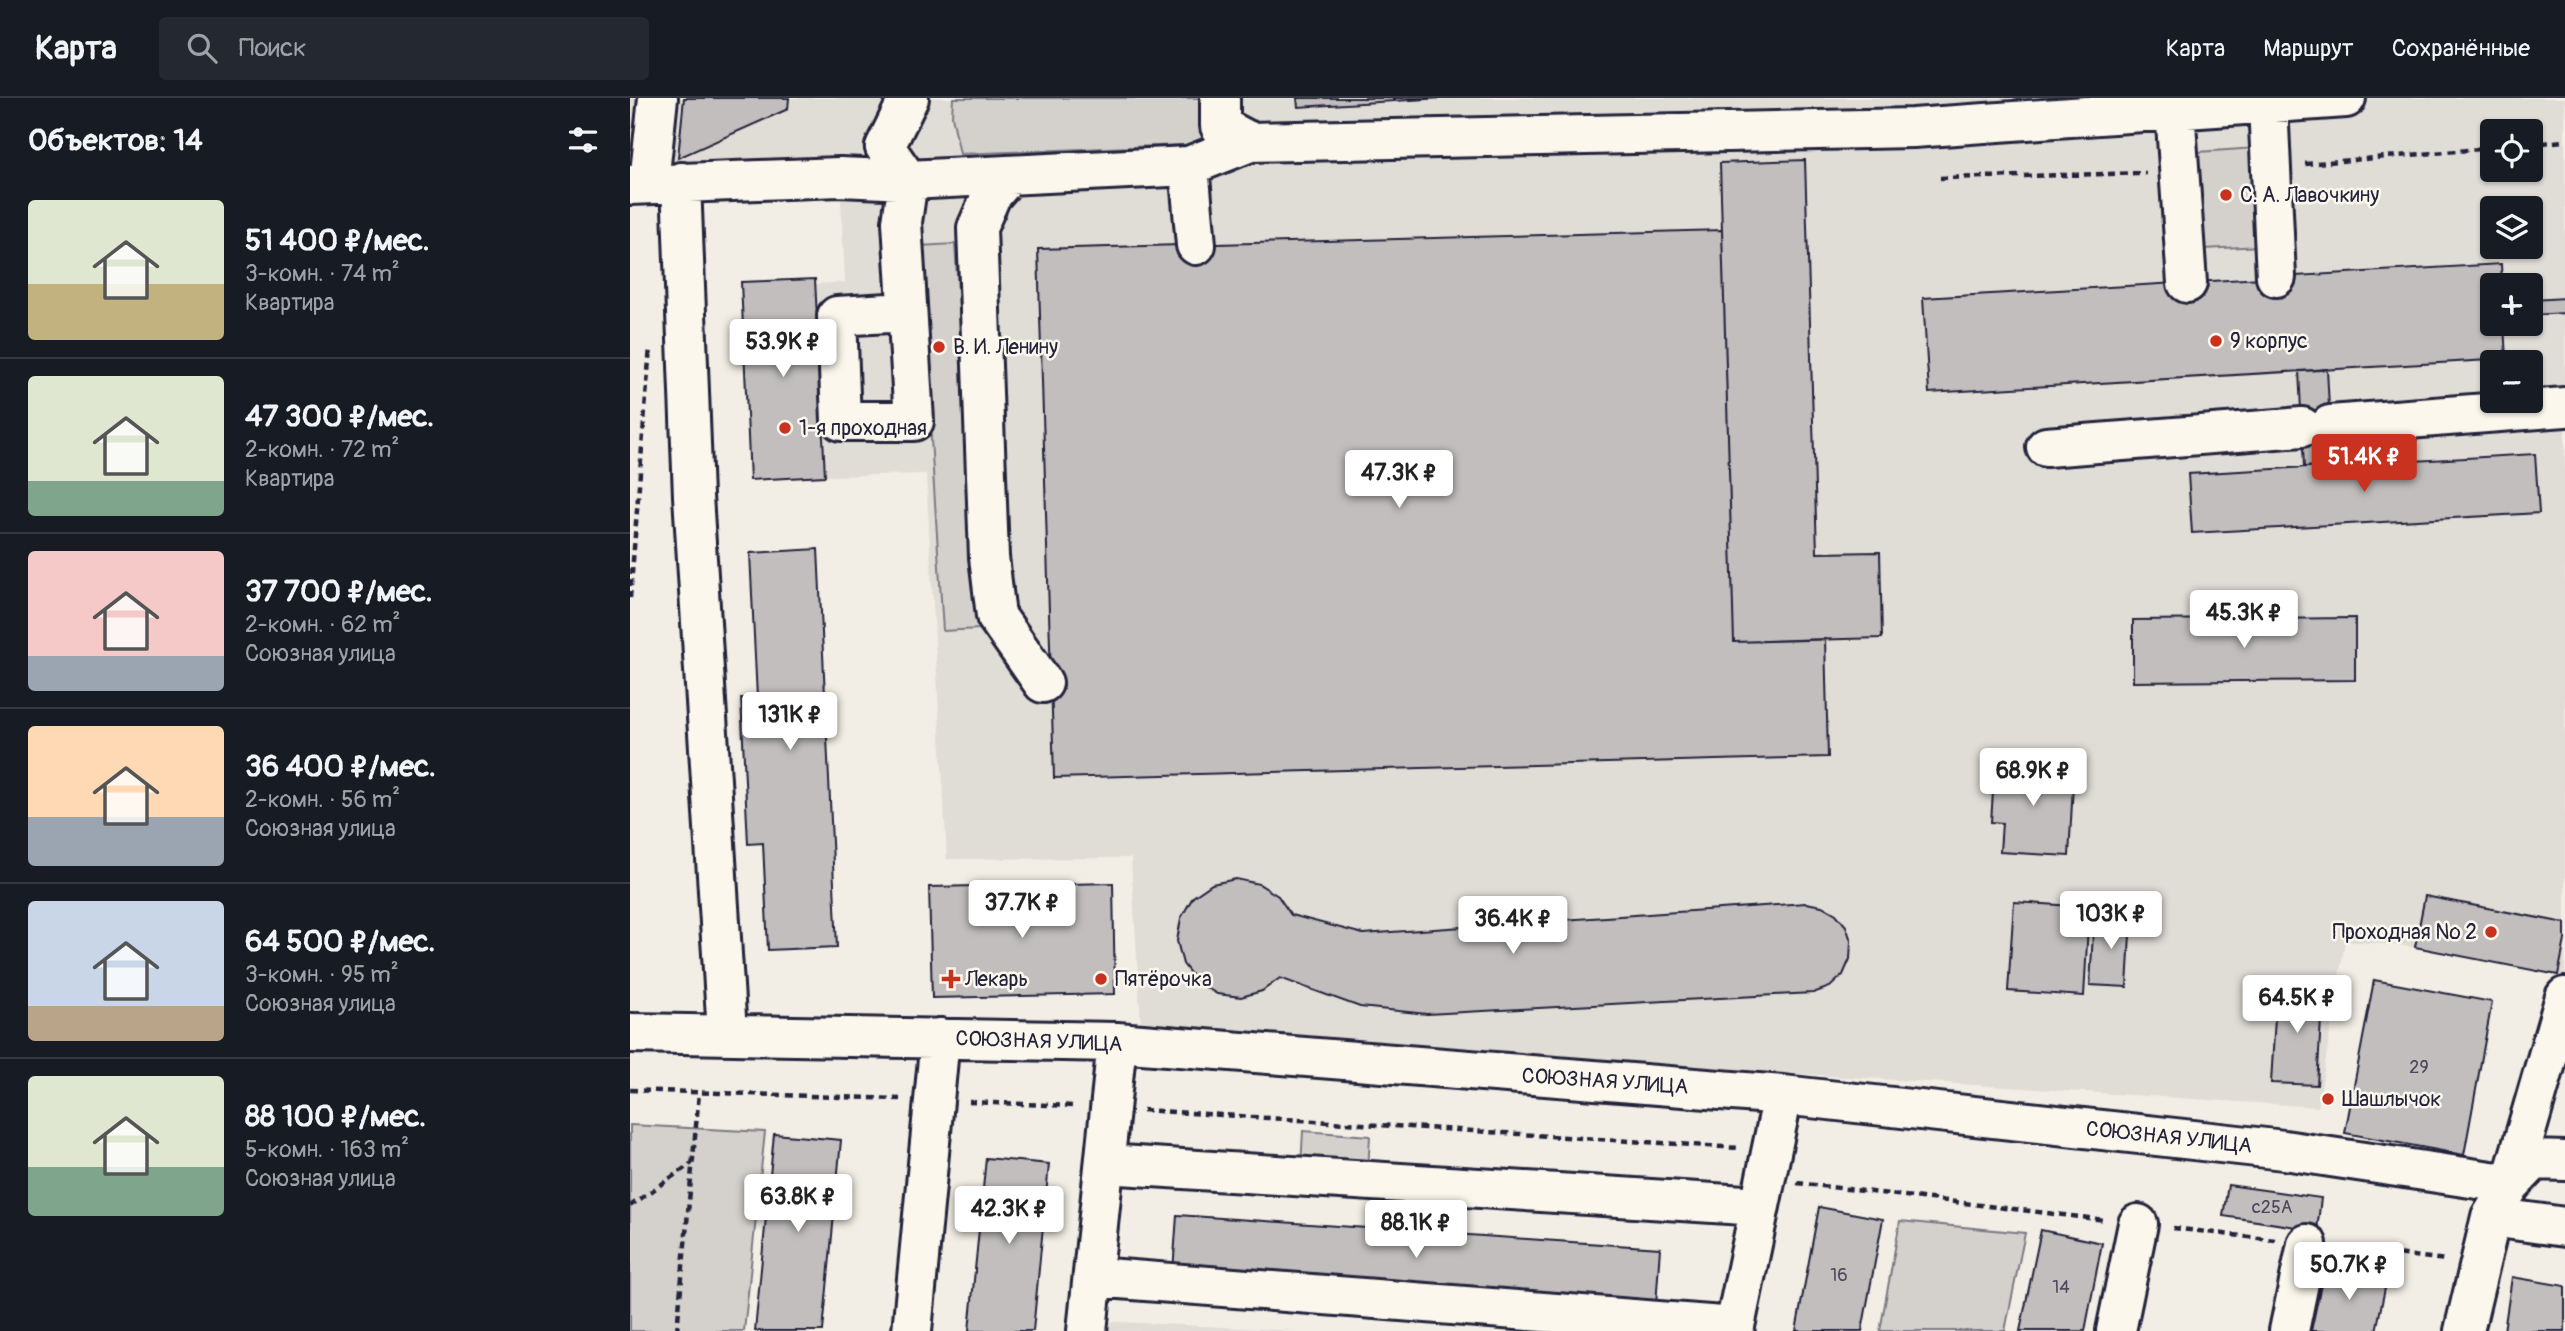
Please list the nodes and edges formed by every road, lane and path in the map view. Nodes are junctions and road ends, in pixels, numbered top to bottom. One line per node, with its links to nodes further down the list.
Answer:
1 (658, 98): 17 (street)
2 (909, 98): 16 (street)
3 (1220, 98): 8 (street)
4 (2346, 98): 5 (street)
5 (2268, 104): 6 (street); 12 (street)
6 (2175, 109): 8 (street); 13 (street)
7 (2565, 141): 9 (path)
8 (1250, 142): 11 (street)
9 (2543, 143)
10 (2480, 149): 12 (path)
11 (1189, 166): 14 (street); 18 (street)
12 (2272, 167): 19 (street)
13 (2181, 172): 15 (path); 20 (street)
14 (1009, 175): 16 (street); 26 (street)
15 (1940, 178)
16 (908, 180): 17 (street); 21 (street)
17 (653, 183): 29 (street)
18 (1196, 245)
19 (2276, 277)
20 (2187, 282)
21 (906, 312)
22 (651, 335): 25 (path)
23 (2565, 407): 24 (street)
24 (2046, 447)
25 (630, 598)
26 (1043, 683)
27 (2565, 997): 41 (street)
28 (630, 1032): 29 (street, СОЮЗНАЯ УЛИЦА)
29 (727, 1033): 30 (street, СОЮЗНАЯ УЛИЦА)
30 (940, 1038): 31 (street, СОЮЗНАЯ УЛИЦА); 35 (street)
31 (1117, 1042): 34 (street, СОЮЗНАЯ УЛИЦА); 36 (street)
32 (630, 1090): 33 (path)
33 (699, 1093): 35 (path); 39 (path)
34 (1783, 1095): 37 (street); 41 (street, СОЮЗНАЯ УЛИЦА)
35 (936, 1100): 36 (path); 51 (street)
36 (1111, 1108): 37 (path); 40 (street)
37 (1771, 1150): 43 (street)
38 (2565, 1161): 41 (street)
39 (693, 1162): 42 (path); 50 (path)
40 (1105, 1164): 43 (street); 48 (street)
41 (2511, 1184): 44 (street)
42 (630, 1206)
43 (1760, 1206): 49 (street)
44 (2491, 1217): 46 (street); 55 (street)
45 (2138, 1224): 53 (street)
46 (2565, 1227)
47 (2307, 1244): 54 (street)
48 (1094, 1277): 49 (street); 52 (street)
49 (1734, 1329)
50 (677, 1331)
51 (912, 1331)
52 (1087, 1331)
53 (2116, 1331)
54 (2289, 1331)
55 (2464, 1331)

